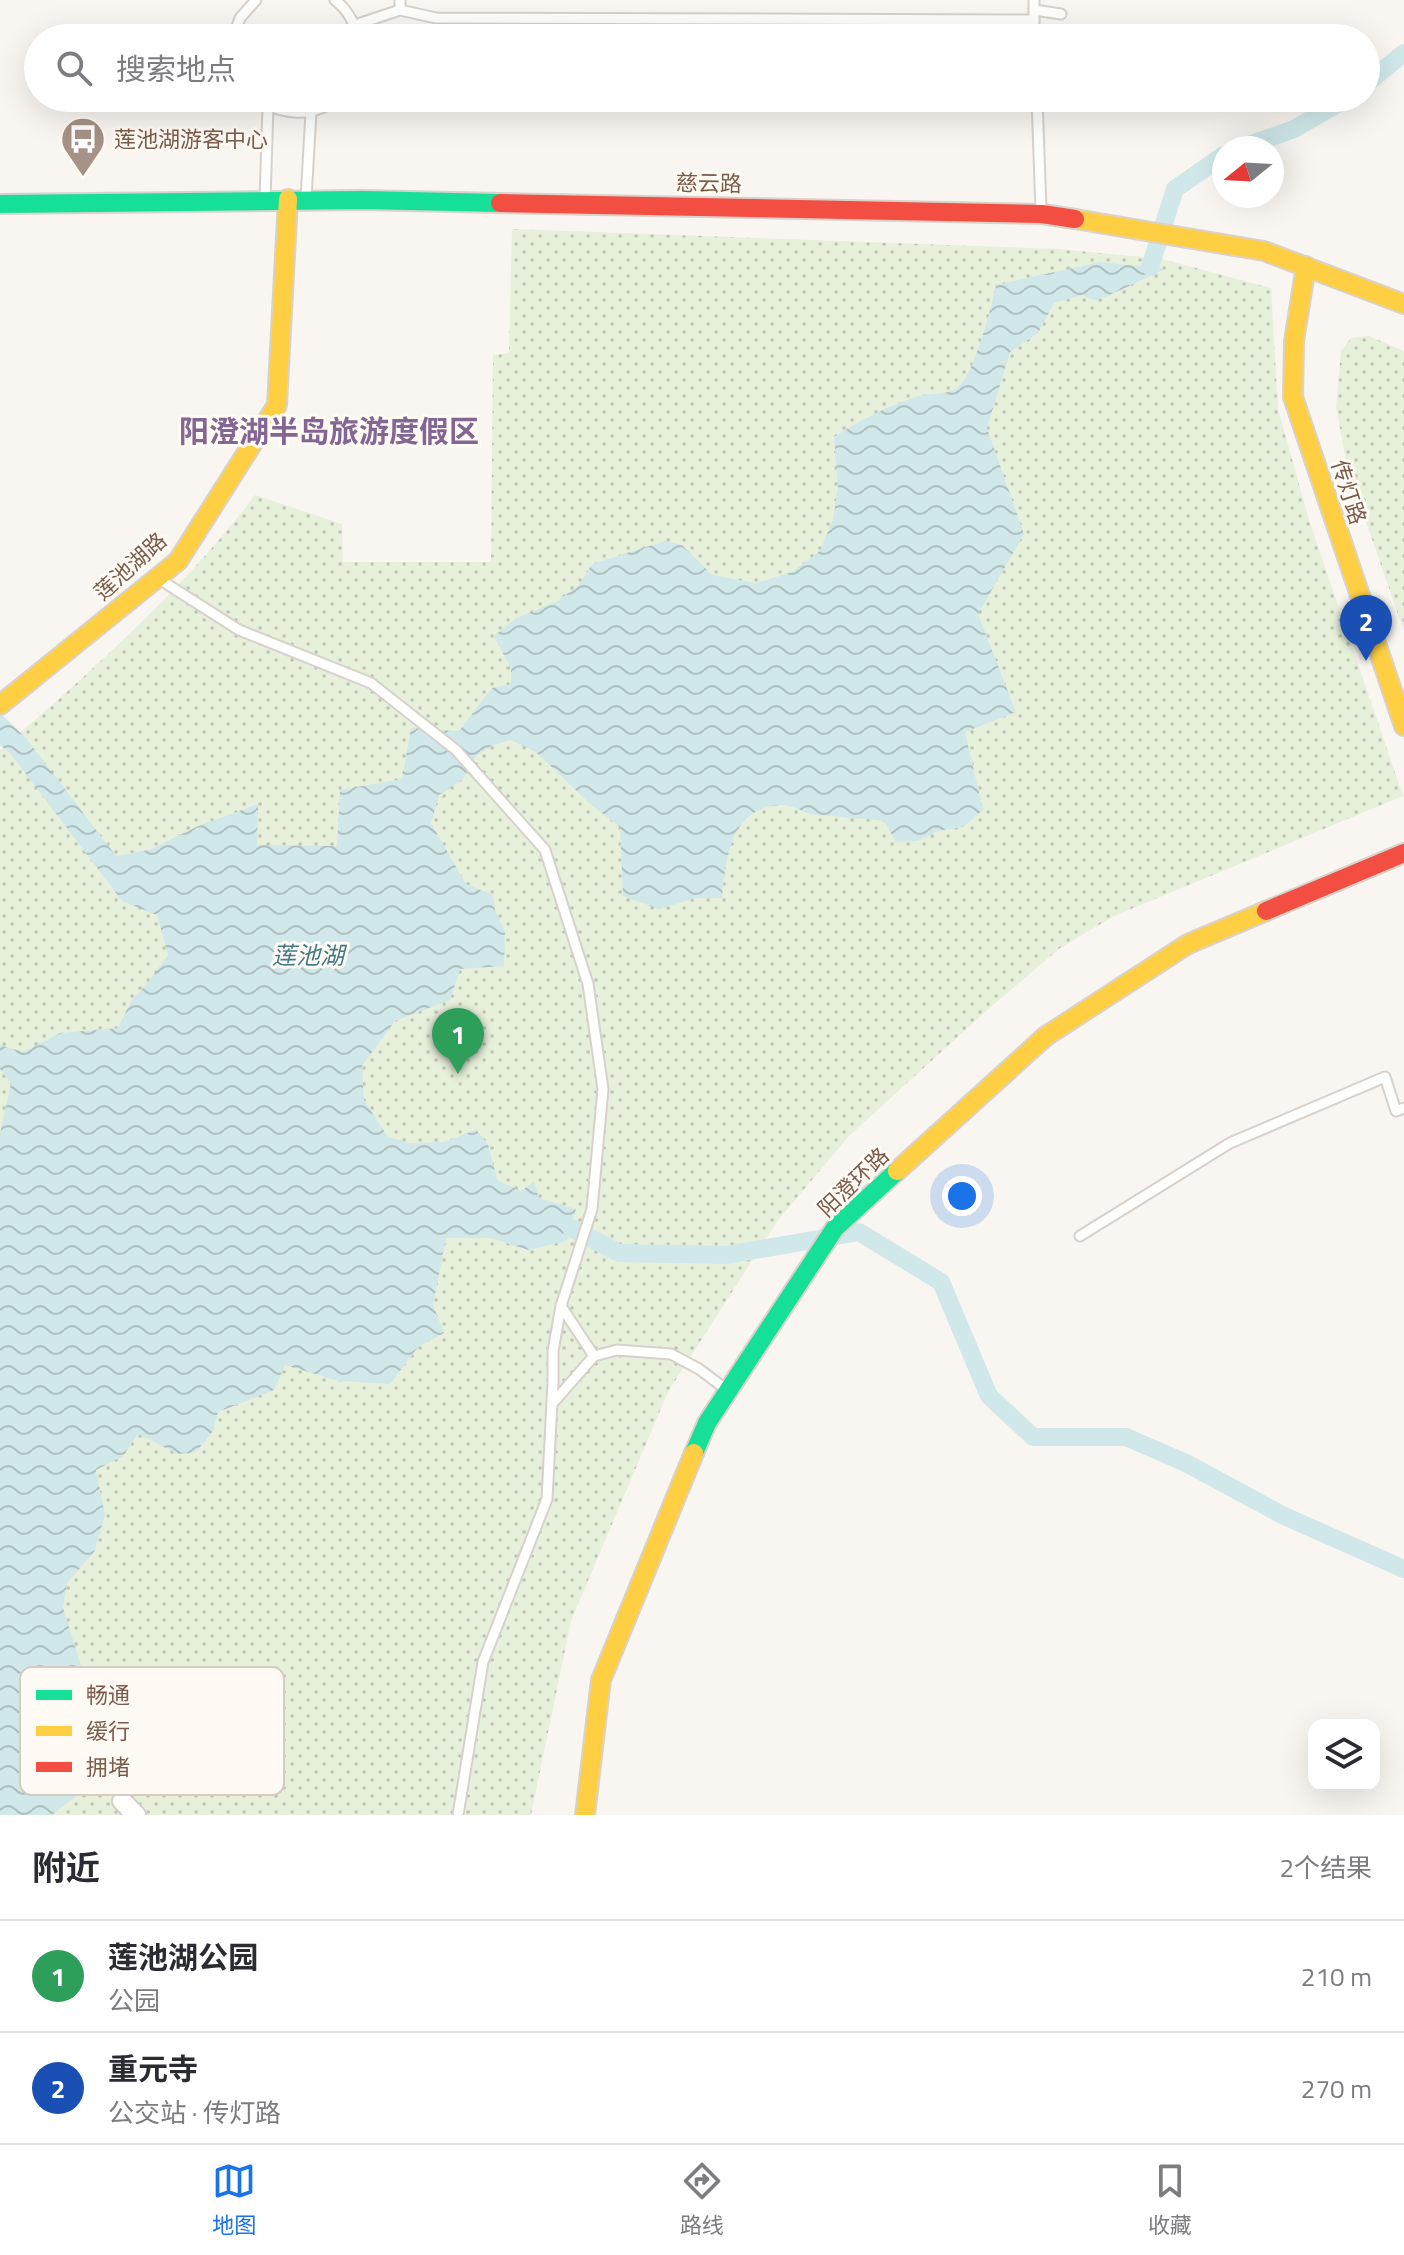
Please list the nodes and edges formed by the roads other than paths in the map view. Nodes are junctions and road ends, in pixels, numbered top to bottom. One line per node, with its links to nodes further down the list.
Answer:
1 (256, 0): 6 (lane)
2 (335, 0): 7 (lane)
3 (400, 5): 4 (lane); 8 (lane)
4 (1034, 10): 5 (lane)
5 (1061, 14)
6 (238, 24)
7 (354, 24)
8 (357, 24)
9 (268, 112): 13 (lane)
10 (286, 112): 11 (lane)
11 (311, 112): 14 (lane)
12 (1038, 112): 16 (lane)
13 (265, 199): 14 (street, 慈云路); 15 (street, 慈云路)
14 (297, 199): 16 (street, 慈云路); 19 (street, 莲池湖路)
15 (0, 204)
16 (1042, 214): 17 (street, 慈云路)
17 (1306, 266): 18 (street, 慈云路); 21 (street, 传灯路)
18 (1404, 304)
19 (156, 578): 20 (street, 莲池湖路); 25 (lane)
20 (0, 705)
21 (1404, 726)
22 (1404, 853): 27 (street, 阳澄环路)
23 (1404, 1108): 24 (lane)
24 (1080, 1236)
25 (561, 1306): 26 (lane); 28 (lane)
26 (594, 1356): 27 (lane); 28 (lane)
27 (728, 1391): 32 (street, 阳澄环路)
28 (552, 1404): 31 (lane)
29 (122, 1801): 30 (street)
30 (136, 1815)
31 (458, 1815)
32 (585, 1815)

